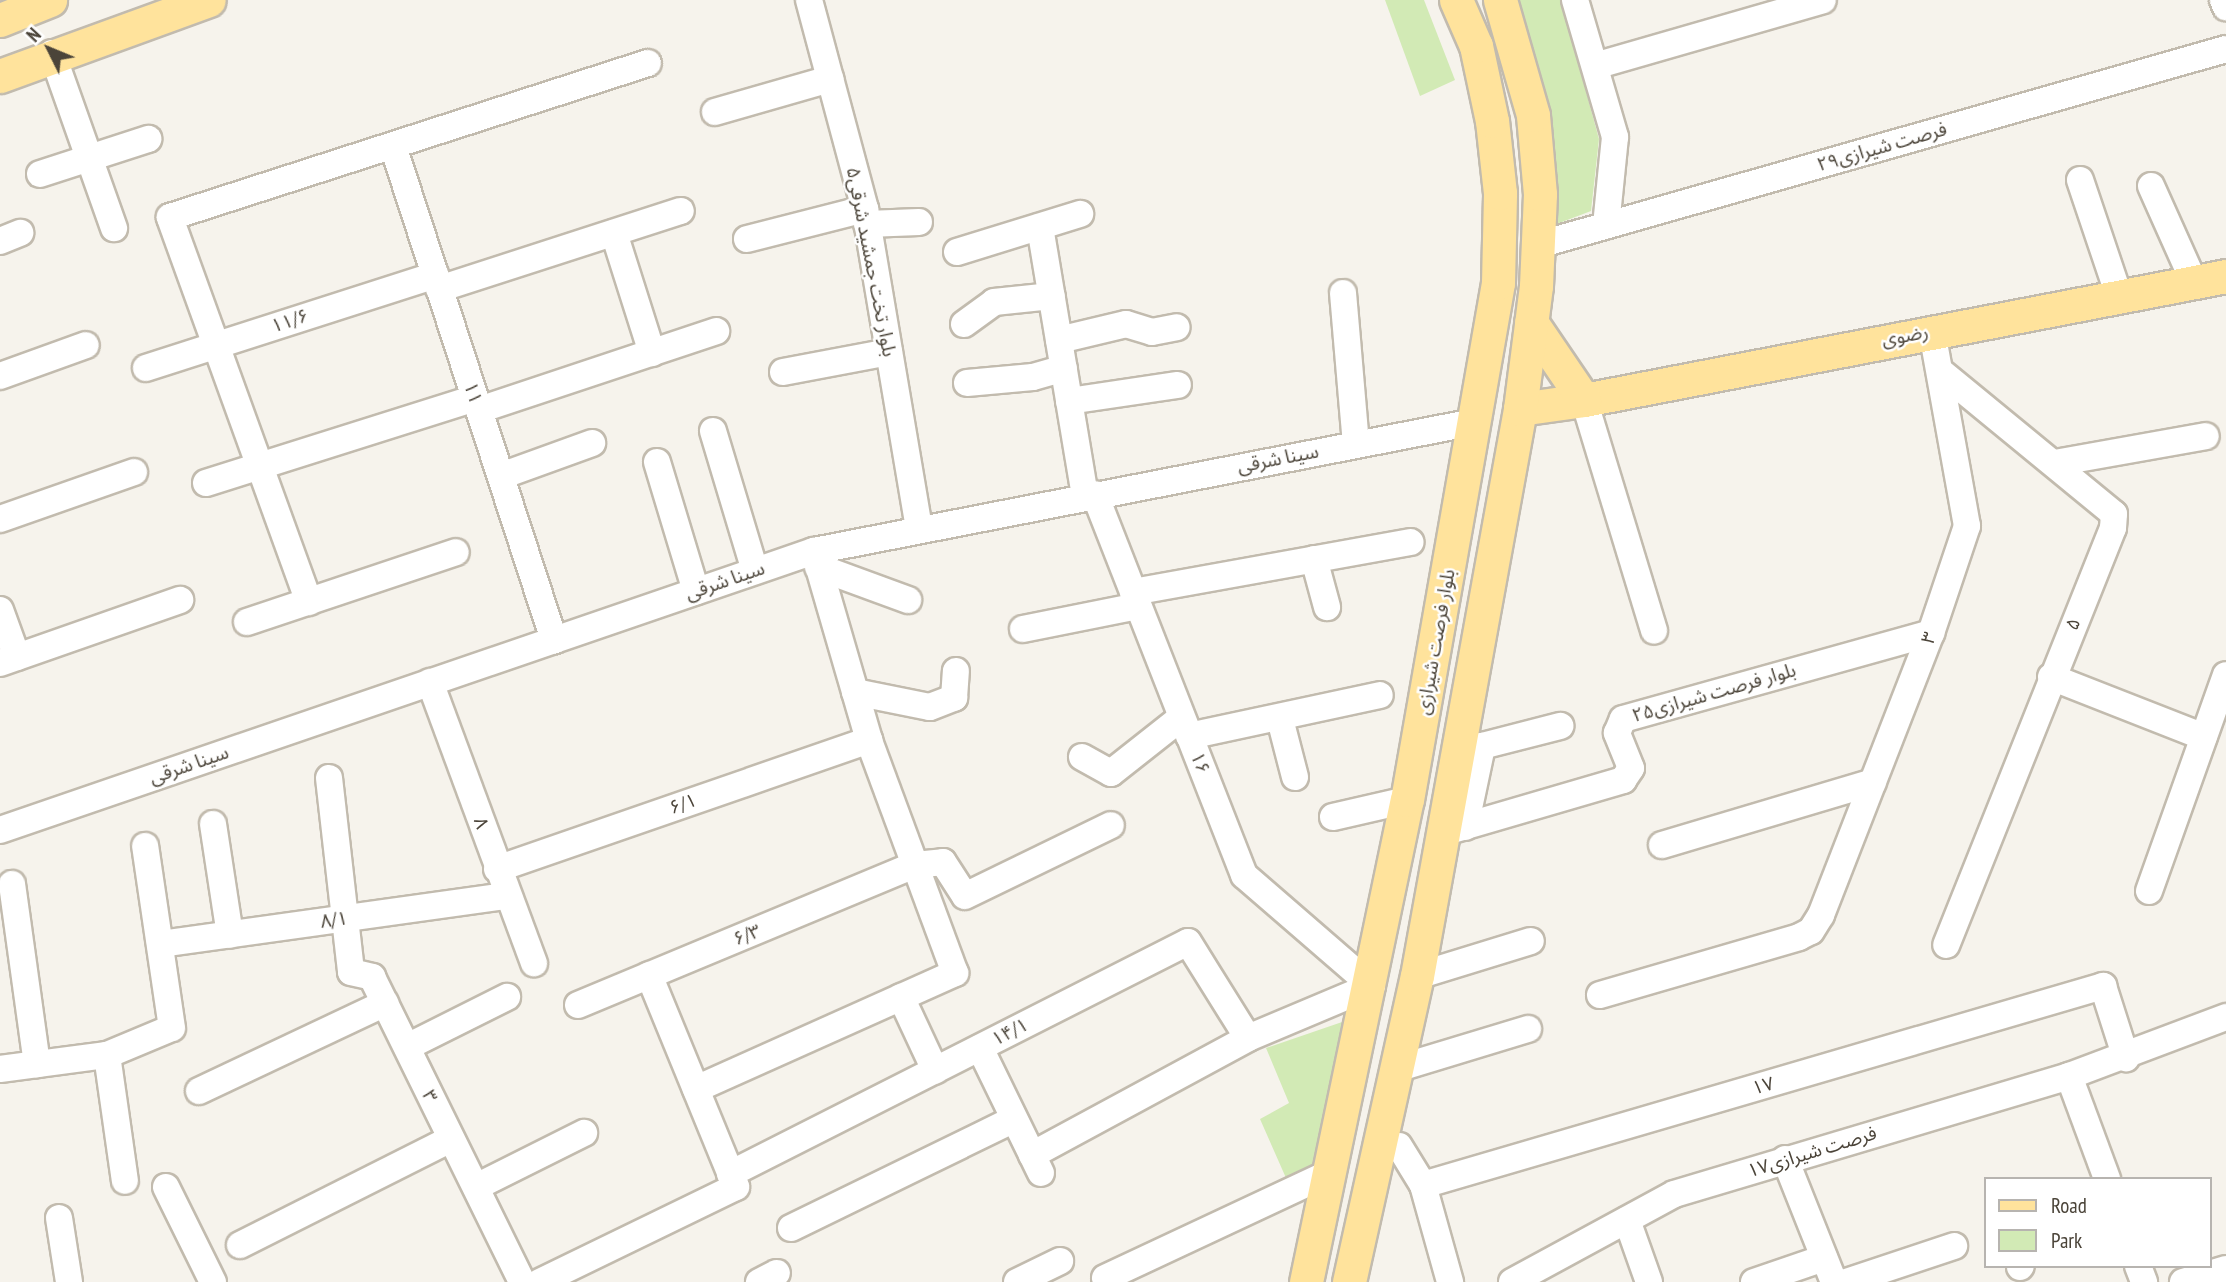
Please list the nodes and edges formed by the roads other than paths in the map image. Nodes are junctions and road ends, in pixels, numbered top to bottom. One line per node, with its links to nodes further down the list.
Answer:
1 (209, 0): 12 (main road)
2 (808, 0): 16 (street, بلوار تخت جمشید شرقی۵)
3 (1456, 0): 61 (main road, بلوار فرصت شیرازی)
4 (1500, 0): 33 (main road, بلوار فرصت شیرازی)
5 (1575, 0): 14 (street)
6 (1823, 0): 14 (street)
7 (2223, 0): 9 (street)
8 (42, 3): 10 (main road); 12 (main road)
9 (2226, 7)
10 (0, 20)
11 (2226, 49): 28 (street, فرصت شیرازی۲۹)
12 (52, 53): 15 (main road); 20 (street)
13 (648, 63): 19 (street)
14 (1595, 66): 28 (street)
15 (0, 76)
16 (830, 79): 17 (street); 26 (street, بلوار تخت جمشید شرقی۵)
17 (715, 112)
18 (148, 139): 20 (street)
19 (393, 146): 36 (street, ۱۱); 47 (street)
20 (89, 158): 21 (street); 30 (street)
21 (40, 174)
22 (2080, 180): 39 (street)
23 (2151, 186): 35 (street)
24 (681, 211): 31 (street, ۱۱/۶)
25 (1080, 214): 29 (street)
26 (866, 217): 27 (street); 32 (street); 48 (street, بلوار تخت جمشید شرقی۵)
27 (919, 222)
28 (1606, 226): 33 (street, فرصت شیرازی۲۹)
29 (1040, 227): 34 (street); 38 (street)
30 (114, 228)
31 (614, 233): 36 (street, ۱۱/۶); 49 (street)
32 (747, 239)
33 (1538, 245): 40 (main road, بلوار فرصت شیرازی)
34 (957, 252)
35 (2210, 279): 39 (main road, رضوی)
36 (437, 282): 47 (street, ۱۱/۶); 59 (street, ۱۱)
37 (1343, 293): 65 (street)
38 (1052, 296): 41 (street); 45 (street)
39 (2119, 296): 44 (main road, رضوی)
40 (1531, 322): 57 (main road); 60 (main road, بلوار فرصت شیرازی)
41 (964, 324)
42 (1177, 327): 45 (street)
43 (716, 331): 49 (street)
44 (1932, 331): 52 (street, ۳); 57 (main road, رضوی)
45 (1059, 340): 51 (street)
46 (86, 345): 54 (street)
47 (216, 345): 50 (street, ۱۱/۶); 68 (street)
48 (889, 352): 53 (street); 74 (street, بلوار تخت جمشید شرقی۵)
49 (652, 353): 59 (street)
50 (146, 368)
51 (1064, 368): 55 (street); 58 (street)
52 (1940, 371): 67 (street, ۵); 90 (street, ۳)
53 (783, 372)
54 (0, 376)
55 (967, 383)
56 (1178, 385): 58 (street)
57 (1584, 400): 60 (main road, رضوی); 89 (street)
58 (1069, 401): 72 (street)
59 (477, 404): 68 (street); 70 (street, ۱۱)
60 (1520, 409): 104 (main road, بلوار فرصت شیرازی)
61 (1474, 422): 65 (street, سینا شرقی); 109 (main road, بلوار فرصت شیرازی)
62 (713, 431): 79 (street)
63 (2206, 436): 67 (street)
64 (592, 443): 70 (street)
65 (1356, 444): 72 (street, سینا شرقی)
66 (657, 462): 80 (street)
67 (2055, 463): 95 (street, ۵)
68 (260, 466): 71 (street); 84 (street)
69 (134, 472): 73 (street)
70 (501, 476): 91 (street, ۱۱)
71 (206, 483)
72 (1090, 495): 74 (street, سینا شرقی); 81 (street, ۱۶)
73 (0, 519)
74 (919, 527): 77 (street, سینا شرقی)
75 (1411, 542): 78 (street)
76 (456, 552): 84 (street)
77 (816, 559): 79 (street, سینا شرقی); 83 (street); 97 (street)
78 (1314, 559): 81 (street); 85 (street)
79 (755, 571): 80 (street, سینا شرقی)
80 (696, 591): 91 (street, سینا شرقی)
81 (1136, 599): 88 (street); 100 (street, ۱۶)
82 (180, 600): 92 (street)
83 (908, 600)
84 (309, 601): 87 (street)
85 (1327, 607)
86 (0, 610): 92 (street)
87 (247, 622)
88 (1023, 629)
89 (1654, 631)
90 (1931, 633): 108 (street, ۳); 114 (street, بلوار فرصت شیرازی۲۵)
91 (554, 640): 96 (street, سینا شرقی)
92 (8, 660)
93 (956, 671): 97 (street)
94 (2226, 675): 102 (street)
95 (2051, 677): 102 (street); 126 (street, ۵)
96 (430, 682): 113 (street, سینا شرقی); 118 (street, ۸)
97 (855, 692): 103 (street)
98 (1380, 695): 99 (street)
99 (1280, 719): 100 (street); 106 (street)
100 (1186, 726): 105 (street); 130 (street, ۱۶)
101 (1560, 726): 104 (street)
102 (2204, 737): 120 (street)
103 (869, 740): 117 (street); 118 (street, ۶/۱)
104 (1469, 752): 114 (main road, بلوار فرصت شیرازی)
105 (1082, 757)
106 (1295, 777)
107 (329, 778): 122 (street)
108 (1873, 782): 115 (street); 131 (street, ۳)
109 (1408, 800): 110 (street); 130 (main road, بلوار فرصت شیرازی)
110 (1333, 817)
111 (213, 824): 123 (street)
112 (1111, 825): 117 (street)
113 (0, 830)
114 (1454, 830): 129 (main road, بلوار فرصت شیرازی)
115 (1662, 845)
116 (145, 846): 125 (street)
117 (915, 865): 128 (street, ۶/۳); 133 (street)
118 (497, 869): 121 (street, ۸)
119 (12, 884): 143 (street)
120 (2148, 891)
121 (508, 896): 122 (street, ۸/۱); 127 (street, ۸)
122 (348, 918): 123 (street, ۸/۱); 134 (street, ۳)
123 (230, 934): 125 (street, ۸/۱)
124 (1531, 941): 129 (street)
125 (160, 944): 141 (street)
126 (1946, 945)
127 (534, 963)
128 (649, 975): 135 (street, ۶/۳); 148 (street)
129 (1417, 976): 145 (main road, بلوار فرصت شیرازی)
130 (1371, 986): 138 (street); 155 (main road, بلوار فرصت شیرازی)
131 (1600, 995)
132 (507, 997): 139 (street)
133 (901, 997): 146 (street); 148 (street)
134 (385, 1003): 139 (street, ۳); 149 (street)
135 (578, 1005)
136 (2226, 1017): 142 (street)
137 (1528, 1029): 145 (street)
138 (1248, 1038): 140 (street, ۱۴/۱); 150 (street)
139 (407, 1047): 152 (street, ۳)
140 (979, 1048): 146 (street, ۱۴/۱); 150 (street)
141 (107, 1055): 143 (street); 158 (street)
142 (2126, 1058): 147 (street, ۱۷فرصت شیرازی); 159 (street, ۱۷)
143 (37, 1064): 144 (street)
144 (0, 1069)
145 (1396, 1069): 171 (main road, بلوار فرصت شیرازی)
146 (935, 1070): 157 (street, ۱۴/۱)
147 (2069, 1076): 154 (street, ۱۷فرصت شیرازی); 156 (street)
148 (696, 1089): 157 (street)
149 (199, 1091)
150 (1014, 1119): 164 (street)
151 (584, 1133): 161 (street)
152 (451, 1139): 161 (street, ۳); 165 (street)
153 (1399, 1146): 159 (street)
154 (1785, 1159): 163 (street, ۱۷فرصت شیرازی); 169 (street)
155 (1331, 1172): 170 (street); 178 (main road, بلوار فرصت شیرازی)
156 (2106, 1177)
157 (733, 1180): 176 (street, ۱۴/۱)
158 (125, 1181)
159 (1423, 1185): 179 (street)
160 (166, 1187): 174 (street)
161 (476, 1187): 175 (street, ۳)
162 (59, 1218): 173 (street)
163 (1627, 1220): 172 (street, ۱۷فرصت شیرازی); 180 (street)
164 (791, 1228)
165 (240, 1245)
166 (1954, 1246): 182 (street)
167 (1060, 1262): 177 (street)
168 (2226, 1269): 183 (street)
169 (1829, 1270): 181 (street)
170 (1105, 1278)
171 (1351, 1279)
172 (1515, 1281)
173 (69, 1282)
174 (213, 1282)
175 (522, 1282)
176 (540, 1282)
177 (1017, 1282)
178 (1306, 1282)
179 (1450, 1282)
180 (1649, 1282)
181 (1754, 1282)
182 (1846, 1282)
183 (2183, 1282)

